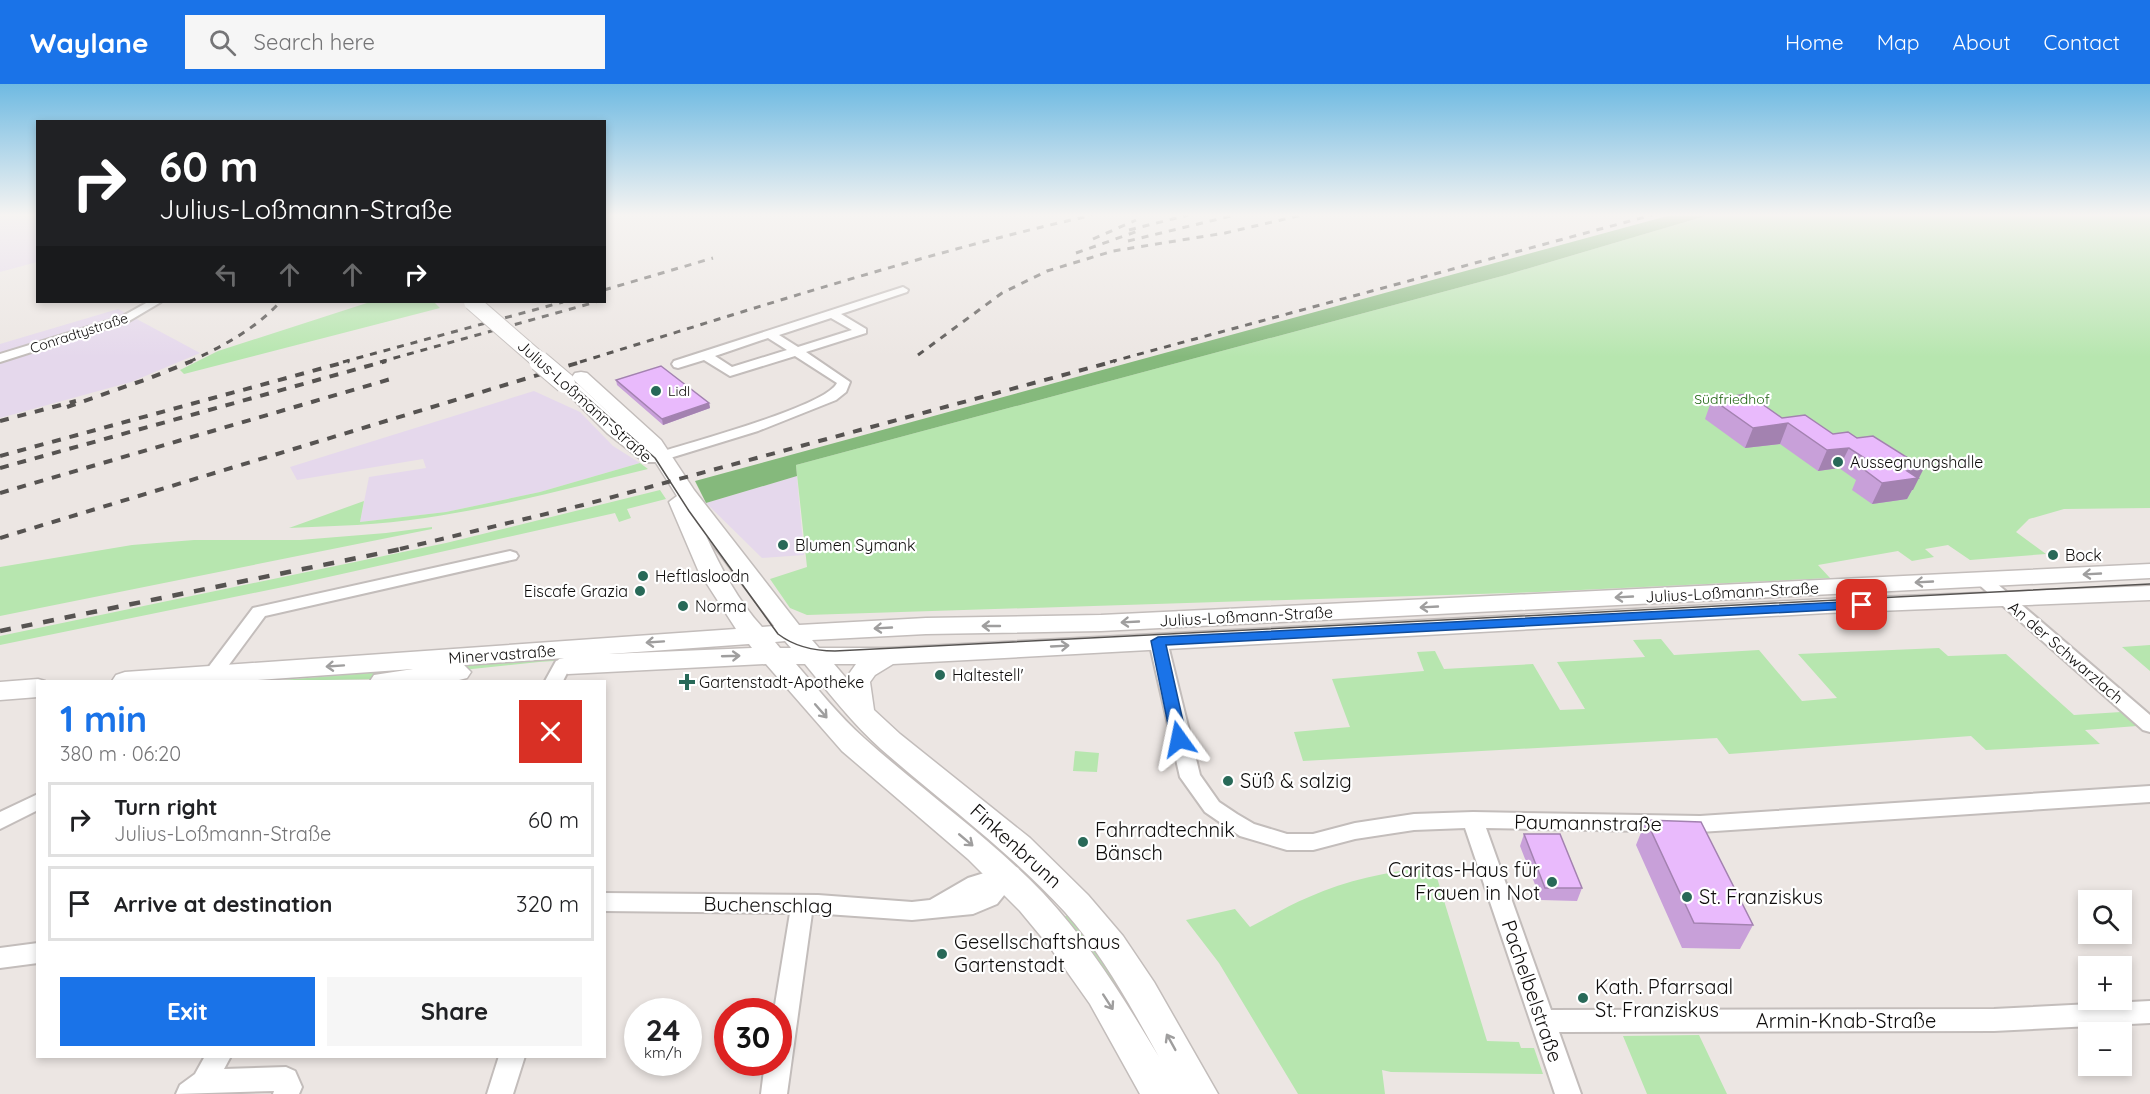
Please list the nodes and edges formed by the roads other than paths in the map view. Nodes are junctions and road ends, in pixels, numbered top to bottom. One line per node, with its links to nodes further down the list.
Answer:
1 (903, 290): 7 (street)
2 (152, 303): 6 (street, Conradtystraße)
3 (153, 303): 11 (street, Conradtystraße)
4 (473, 303): 13 (main road, Julius-Loßmann-Straße, bridge)
5 (493, 303): 13 (main road, Julius-Loßmann-Straße)
6 (120, 313)
7 (833, 314): 8 (street); 9 (street)
8 (770, 334): 9 (street); 10 (street)
9 (797, 351): 10 (street); 14 (street)
10 (705, 355): 12 (street)
11 (0, 358)
12 (678, 364)
13 (573, 380): 14 (main road, Julius-Loßmann-Straße)
14 (656, 457): 20 (main road, Julius-Loßmann-Straße); 21 (main road, Julius-Loßmann-Straße)
15 (510, 556): 29 (street)
16 (2150, 571): 17 (main road, Julius-Loßmann-Straße, one-way to 17)
17 (1982, 579): 19 (street, An der Schwarzlach); 21 (main road, Julius-Loßmann-Straße, one-way to 21)
18 (2150, 593): 19 (main road, Julius-Loßmann-Straße)
19 (2005, 599): 24 (main road, Julius-Loßmann-Straße); 37 (street, An der Schwarzlach)
20 (731, 604): 22 (main road, Julius-Loßmann-Straße); 23 (main road)
21 (792, 633): 22 (main road, Minervastraße); 27 (main road, Finkenbrunn)
22 (755, 635): 23 (main road, Minervastraße); 25 (main road, Finkenbrunn)
23 (686, 640): 29 (main road, Minervastraße, one-way to 29)
24 (1158, 641): 26 (main road, Julius-Loßmann-Straße, one-way to 24); 40 (street, Paumannstraße)
25 (773, 656): 27 (main road, Julius-Loßmann-Straße); 28 (main road, Minervastraße, one-way to 25); 42 (main road, Finkenbrunn, one-way to 42)
26 (887, 656): 27 (main road, Julius-Loßmann-Straße); 36 (main road)
27 (812, 657): 36 (main road, Finkenbrunn)
28 (558, 673): 31 (main road, Minervastraße)
29 (209, 678): 30 (main road, Minervastraße)
30 (153, 680)
31 (392, 680)
32 (36, 688): 33 (main road)
33 (0, 691)
34 (36, 703): 35 (main road)
35 (0, 705)
36 (861, 713): 42 (main road, Finkenbrunn)
37 (2150, 724)
38 (2150, 794): 40 (street, Paumannstraße)
39 (36, 802): 41 (street)
40 (1473, 820): 49 (street, Pachelbelstraße)
41 (0, 821)
42 (1020, 868): 44 (street, Buchenschlag); 57 (main road, Finkenbrunn, one-way to 57); 58 (main road, Finkenbrunn, one-way to 42)
43 (606, 902): 44 (street, Buchenschlag)
44 (802, 905): 47 (street)
45 (36, 953): 46 (street)
46 (0, 958)
47 (788, 998)
48 (2150, 1012): 49 (street, Armin-Knab-Straße)
49 (1543, 1021): 59 (street, Pachelbelstraße)
50 (217, 1058): 53 (street)
51 (512, 1058): 55 (street)
52 (776, 1076): 56 (street)
53 (197, 1088): 54 (street)
54 (286, 1094)
55 (501, 1094)
56 (774, 1094)
57 (1160, 1094)
58 (1199, 1094)
59 (1568, 1094)

